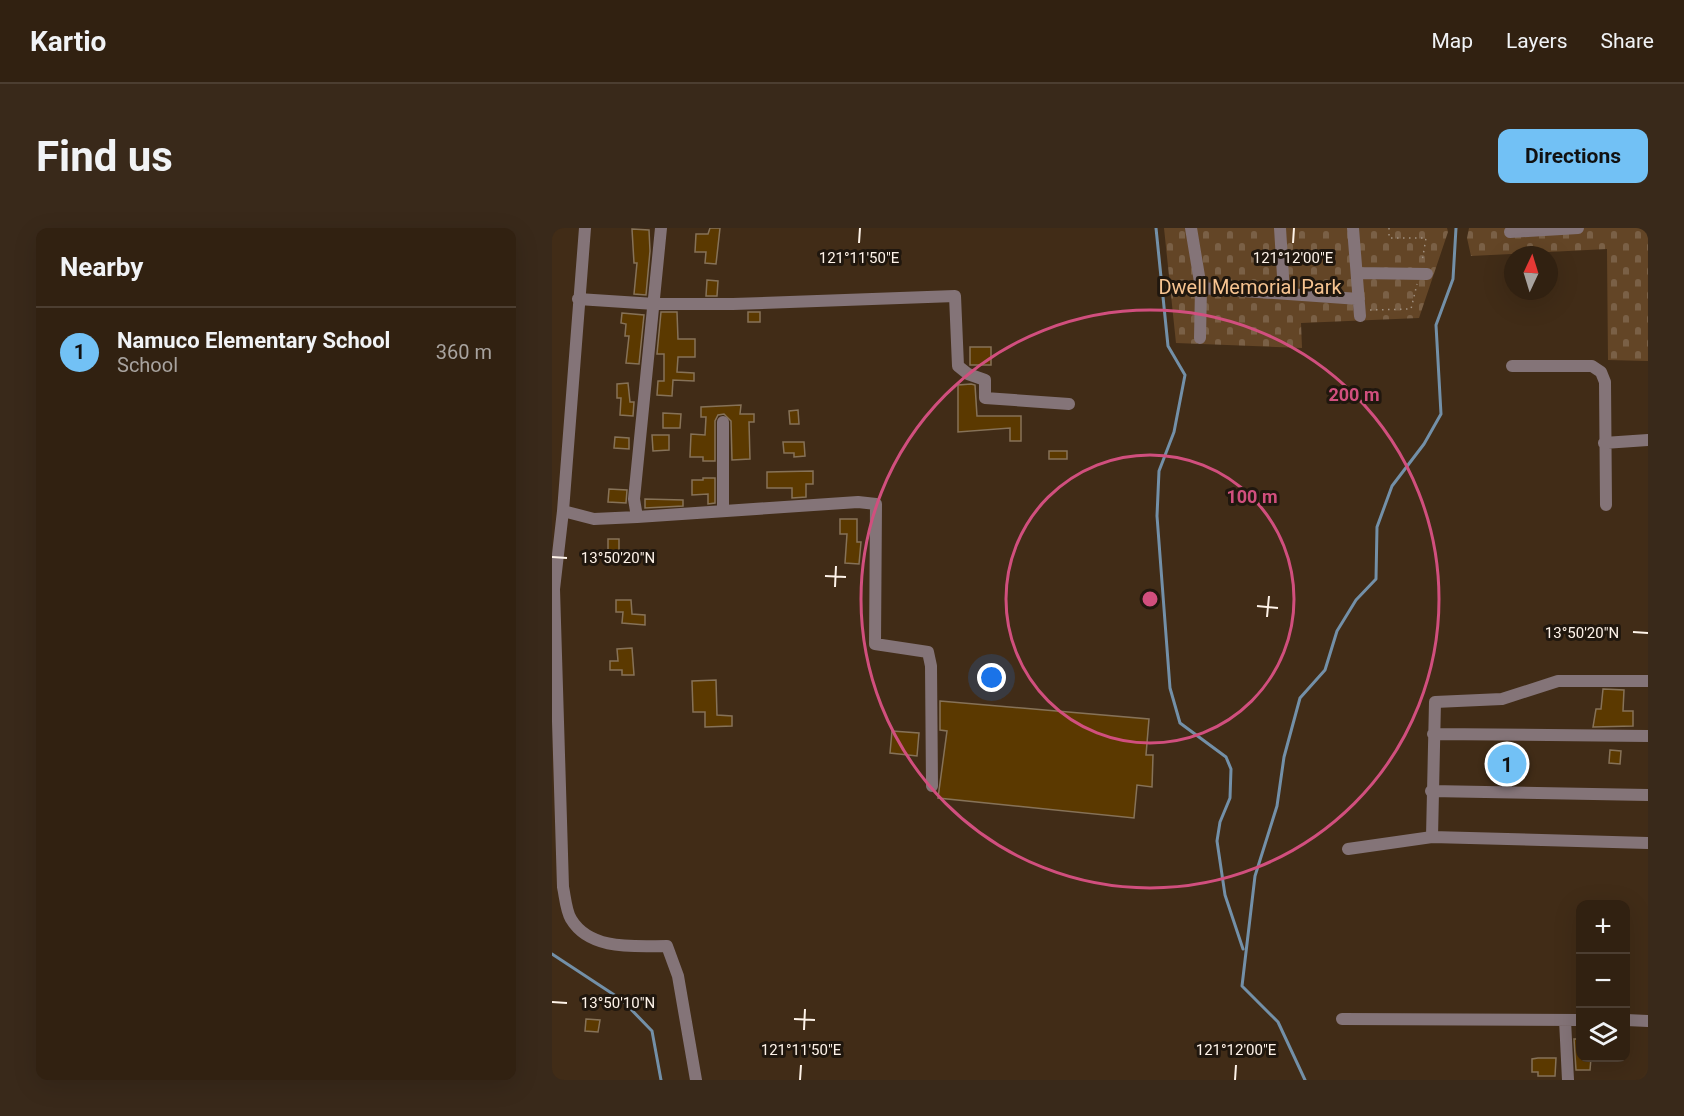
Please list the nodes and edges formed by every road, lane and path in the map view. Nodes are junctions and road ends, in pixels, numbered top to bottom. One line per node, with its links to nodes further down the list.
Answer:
1 (585, 228): 12 (street)
2 (661, 228): 14 (street)
3 (1191, 228): 10 (street)
4 (1280, 228): 11 (street)
5 (1353, 228): 8 (street)
6 (1578, 228): 7 (street)
7 (1510, 232)
8 (1357, 273): 9 (street); 13 (street)
9 (1426, 274)
10 (1201, 288): 11 (street); 16 (street)
11 (1284, 292): 13 (street)
12 (579, 299): 14 (street); 24 (street)
13 (1359, 299): 15 (street)
14 (655, 304): 18 (street); 25 (street)
15 (1360, 316)
16 (1200, 338)
17 (1512, 366): 21 (street)
18 (1069, 404)
19 (723, 422): 23 (street)
20 (1648, 440): 21 (street)
21 (1604, 443): 22 (street)
22 (1606, 505)
23 (723, 509): 25 (street); 29 (street)
24 (563, 511): 25 (street); 40 (street)
25 (637, 517)
26 (1648, 681): 27 (street)
27 (1433, 734): 28 (street); 30 (street)
28 (1648, 736)
29 (932, 786)
30 (1431, 791): 31 (street); 32 (street)
31 (1648, 795)
32 (1432, 837): 33 (street); 34 (street)
33 (1648, 843)
34 (1348, 849)
35 (1342, 1019): 36 (street)
36 (1565, 1020): 37 (street); 41 (street)
37 (1576, 1020)
38 (1630, 1020): 39 (street)
39 (1648, 1021)
40 (696, 1080)
41 (1568, 1080)

